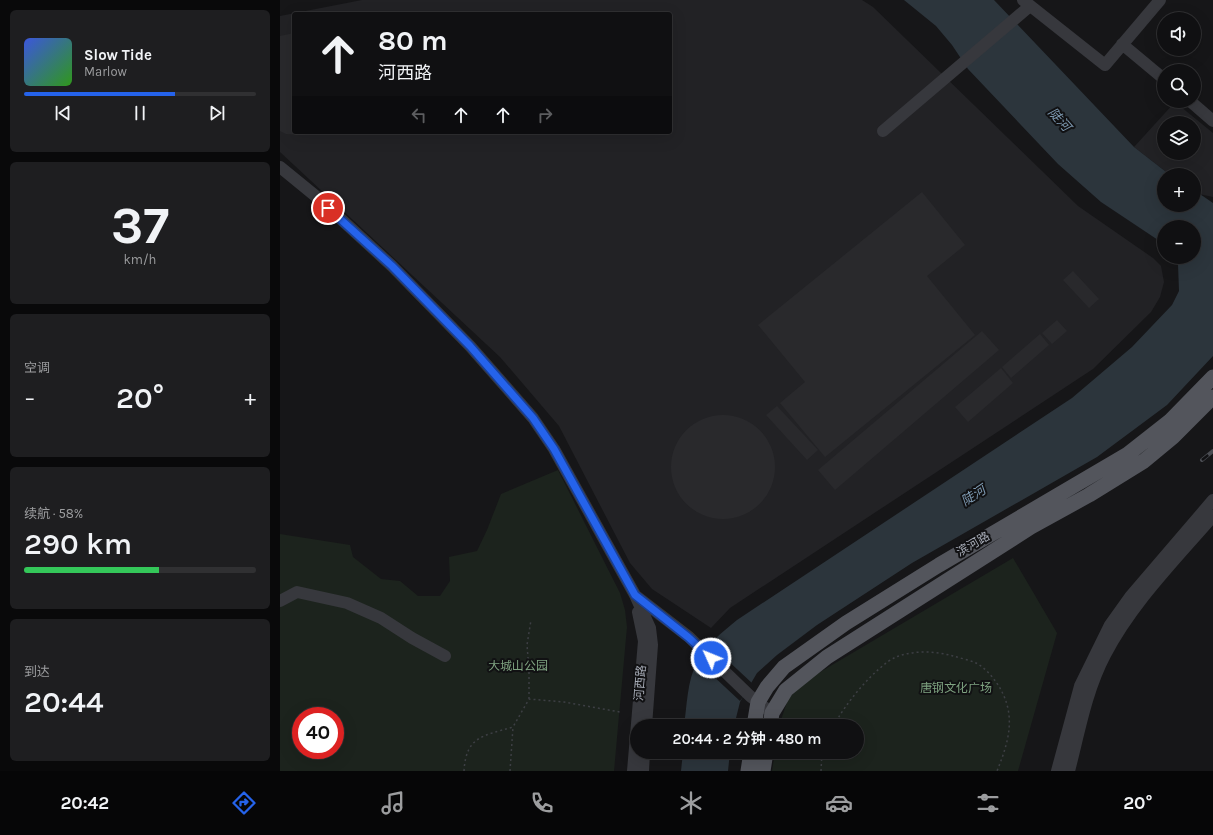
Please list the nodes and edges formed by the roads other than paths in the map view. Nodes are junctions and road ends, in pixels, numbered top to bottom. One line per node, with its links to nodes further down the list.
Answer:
1 (1160, 0): 3 (street)
2 (1026, 3): 3 (street); 7 (street)
3 (1122, 44): 4 (street)
4 (1157, 73)
5 (1198, 108): 6 (street)
6 (1213, 121)
7 (883, 131)
8 (280, 167): 13 (street, 河西路)
9 (1213, 377): 16 (main road, 滨河路)
10 (1213, 397): 20 (main road, 滨河路)
11 (1213, 500): 28 (street)
12 (1213, 516): 29 (street)
13 (635, 595): 16 (street); 17 (street, 河西路); 24 (street, 河西路)
14 (280, 601): 15 (street)
15 (445, 656)
16 (754, 699): 18 (main road, 滨河路); 19 (street)
17 (647, 719)
18 (754, 719)
19 (770, 719)
20 (772, 719)
21 (644, 759): 25 (street)
22 (750, 759): 26 (main road)
23 (765, 759): 27 (main road)
24 (633, 771)
25 (643, 771)
26 (748, 771)
27 (763, 771)
28 (1057, 771)
29 (1069, 771)

